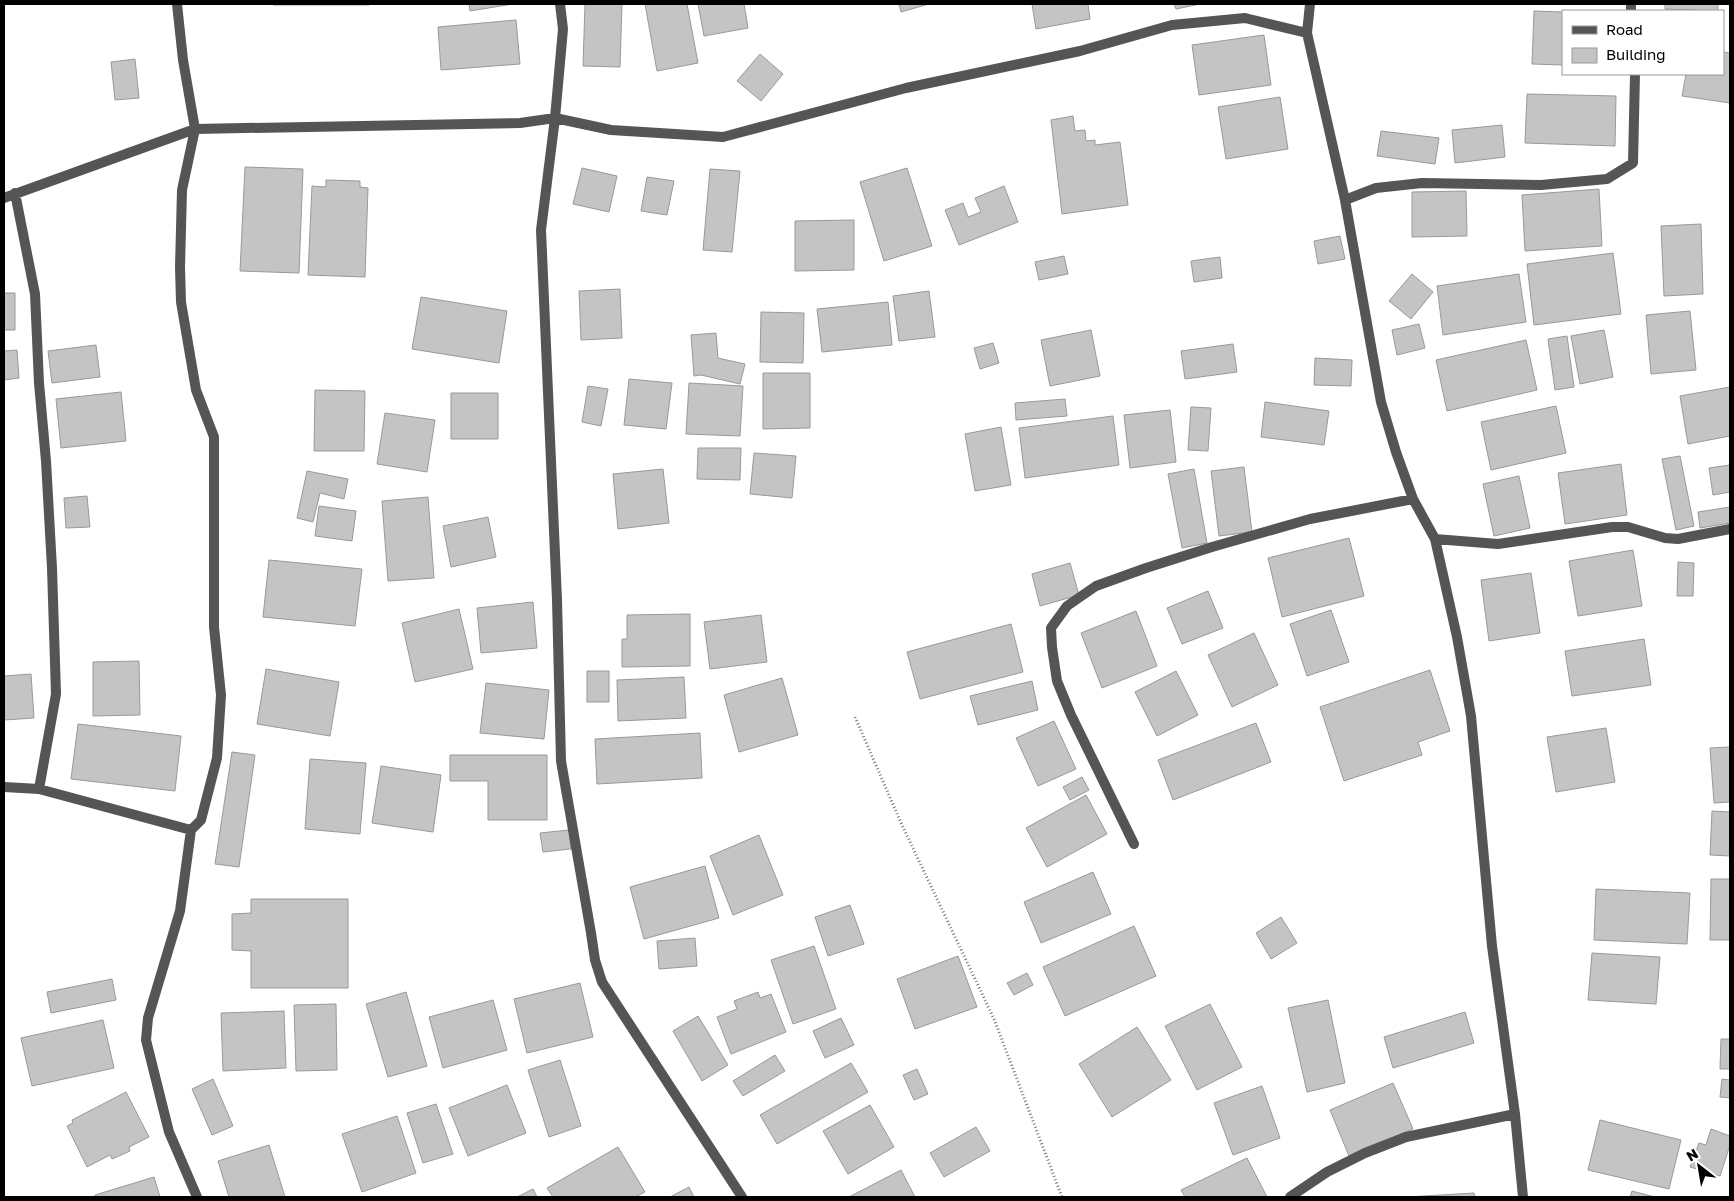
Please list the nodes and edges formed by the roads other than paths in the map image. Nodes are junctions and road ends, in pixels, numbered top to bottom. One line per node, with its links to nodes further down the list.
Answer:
1 (177, 4): 7 (street)
2 (560, 4): 6 (street)
3 (1310, 4): 4 (street)
4 (1307, 33): 6 (street); 10 (street)
5 (1635, 75): 10 (street)
6 (555, 118): 7 (street); 20 (street)
7 (194, 129): 8 (street); 16 (street)
8 (15, 193): 9 (street); 15 (street)
9 (4, 198)
10 (1345, 200): 11 (street)
11 (1413, 499): 13 (street); 17 (street)
12 (1730, 529): 13 (street)
13 (1435, 539): 18 (street)
14 (4, 787): 15 (street)
15 (39, 789): 16 (street)
16 (191, 830): 19 (street)
17 (1134, 844)
18 (1515, 1114): 21 (street); 22 (street)
19 (197, 1197)
20 (742, 1197)
21 (1290, 1197)
22 (1523, 1197)

